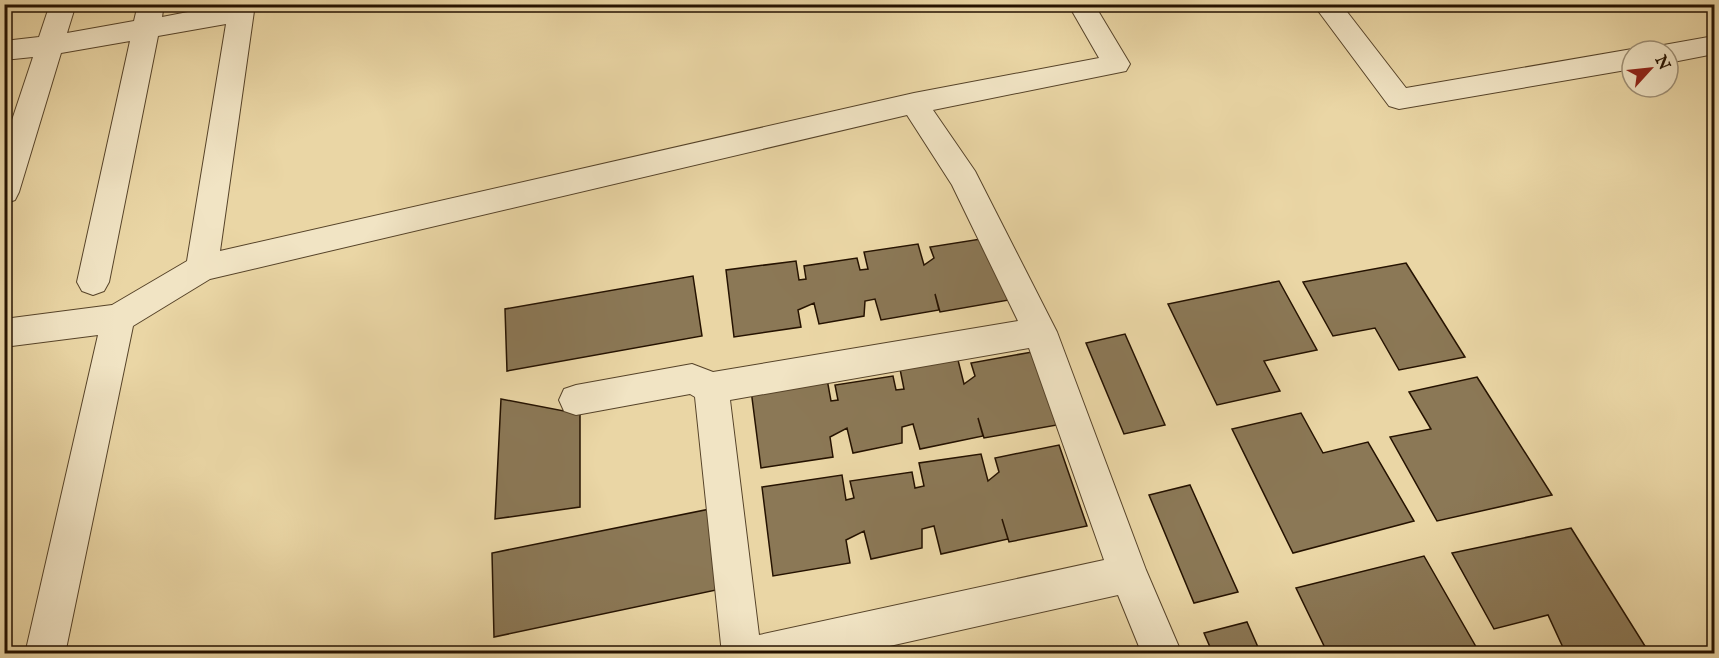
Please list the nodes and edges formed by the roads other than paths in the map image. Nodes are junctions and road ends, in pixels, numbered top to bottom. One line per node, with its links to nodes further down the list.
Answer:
1 (63, 4): 6 (street)
2 (1081, 4): 11 (street)
3 (1326, 4): 10 (street)
4 (242, 8): 5 (street); 13 (street)
5 (148, 17): 6 (street); 14 (street)
6 (51, 45): 8 (street); 12 (street)
7 (1714, 45): 9 (street)
8 (4, 51)
9 (1680, 51)
10 (1620, 61)
11 (914, 103): 13 (street); 16 (street)
12 (4, 192)
13 (202, 268): 15 (street)
14 (93, 282)
15 (118, 318): 17 (street); 21 (street)
16 (1040, 332): 18 (street); 20 (street)
17 (4, 333)
18 (711, 388): 19 (street); 22 (street)
19 (576, 400)
20 (1128, 574): 23 (street); 24 (street)
21 (45, 654)
22 (742, 654)
23 (761, 654)
24 (1162, 654)

